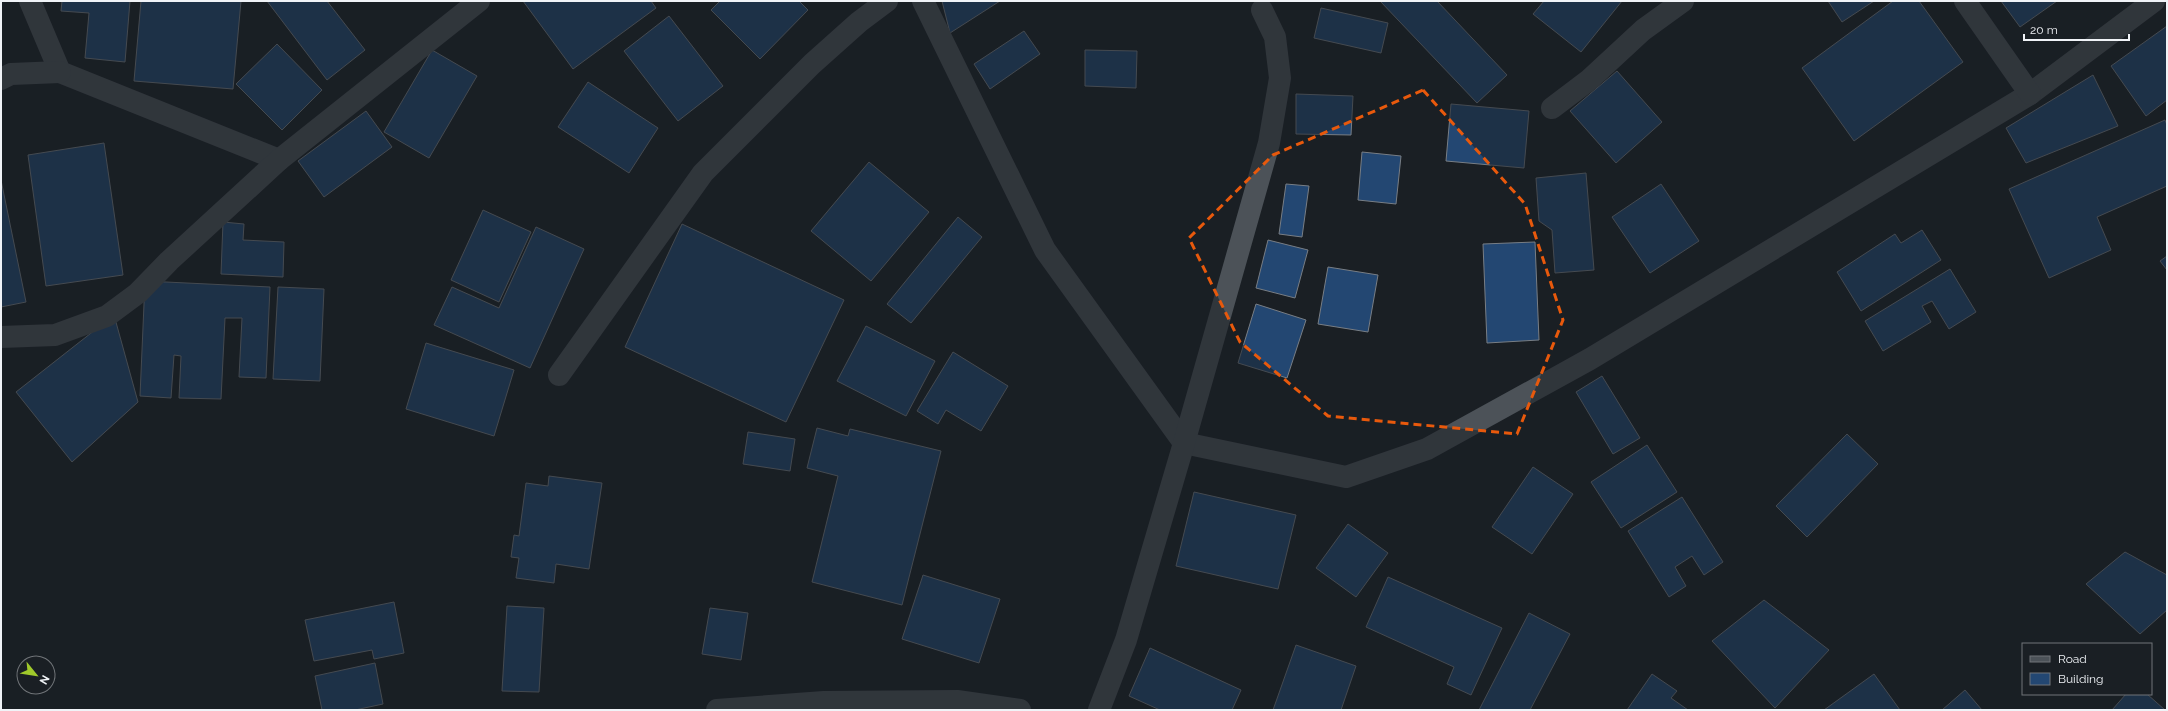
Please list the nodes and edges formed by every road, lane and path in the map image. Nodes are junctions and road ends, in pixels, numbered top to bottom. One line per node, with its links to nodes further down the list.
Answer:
1 (30, 1): 9 (street)
2 (479, 1): 13 (street)
3 (887, 1): 15 (street)
4 (923, 1): 16 (street)
5 (1683, 1): 12 (street)
6 (1965, 1): 11 (street)
7 (2154, 1): 11 (street)
8 (1261, 4): 16 (street)
9 (60, 72): 10 (street); 13 (street)
10 (1, 79)
11 (2030, 94): 16 (street)
12 (1552, 108)
13 (279, 160): 14 (street)
14 (1, 337)
15 (559, 375)
16 (1184, 443): 19 (street)
17 (717, 710): 18 (street)
18 (1020, 710)
19 (1100, 710)

